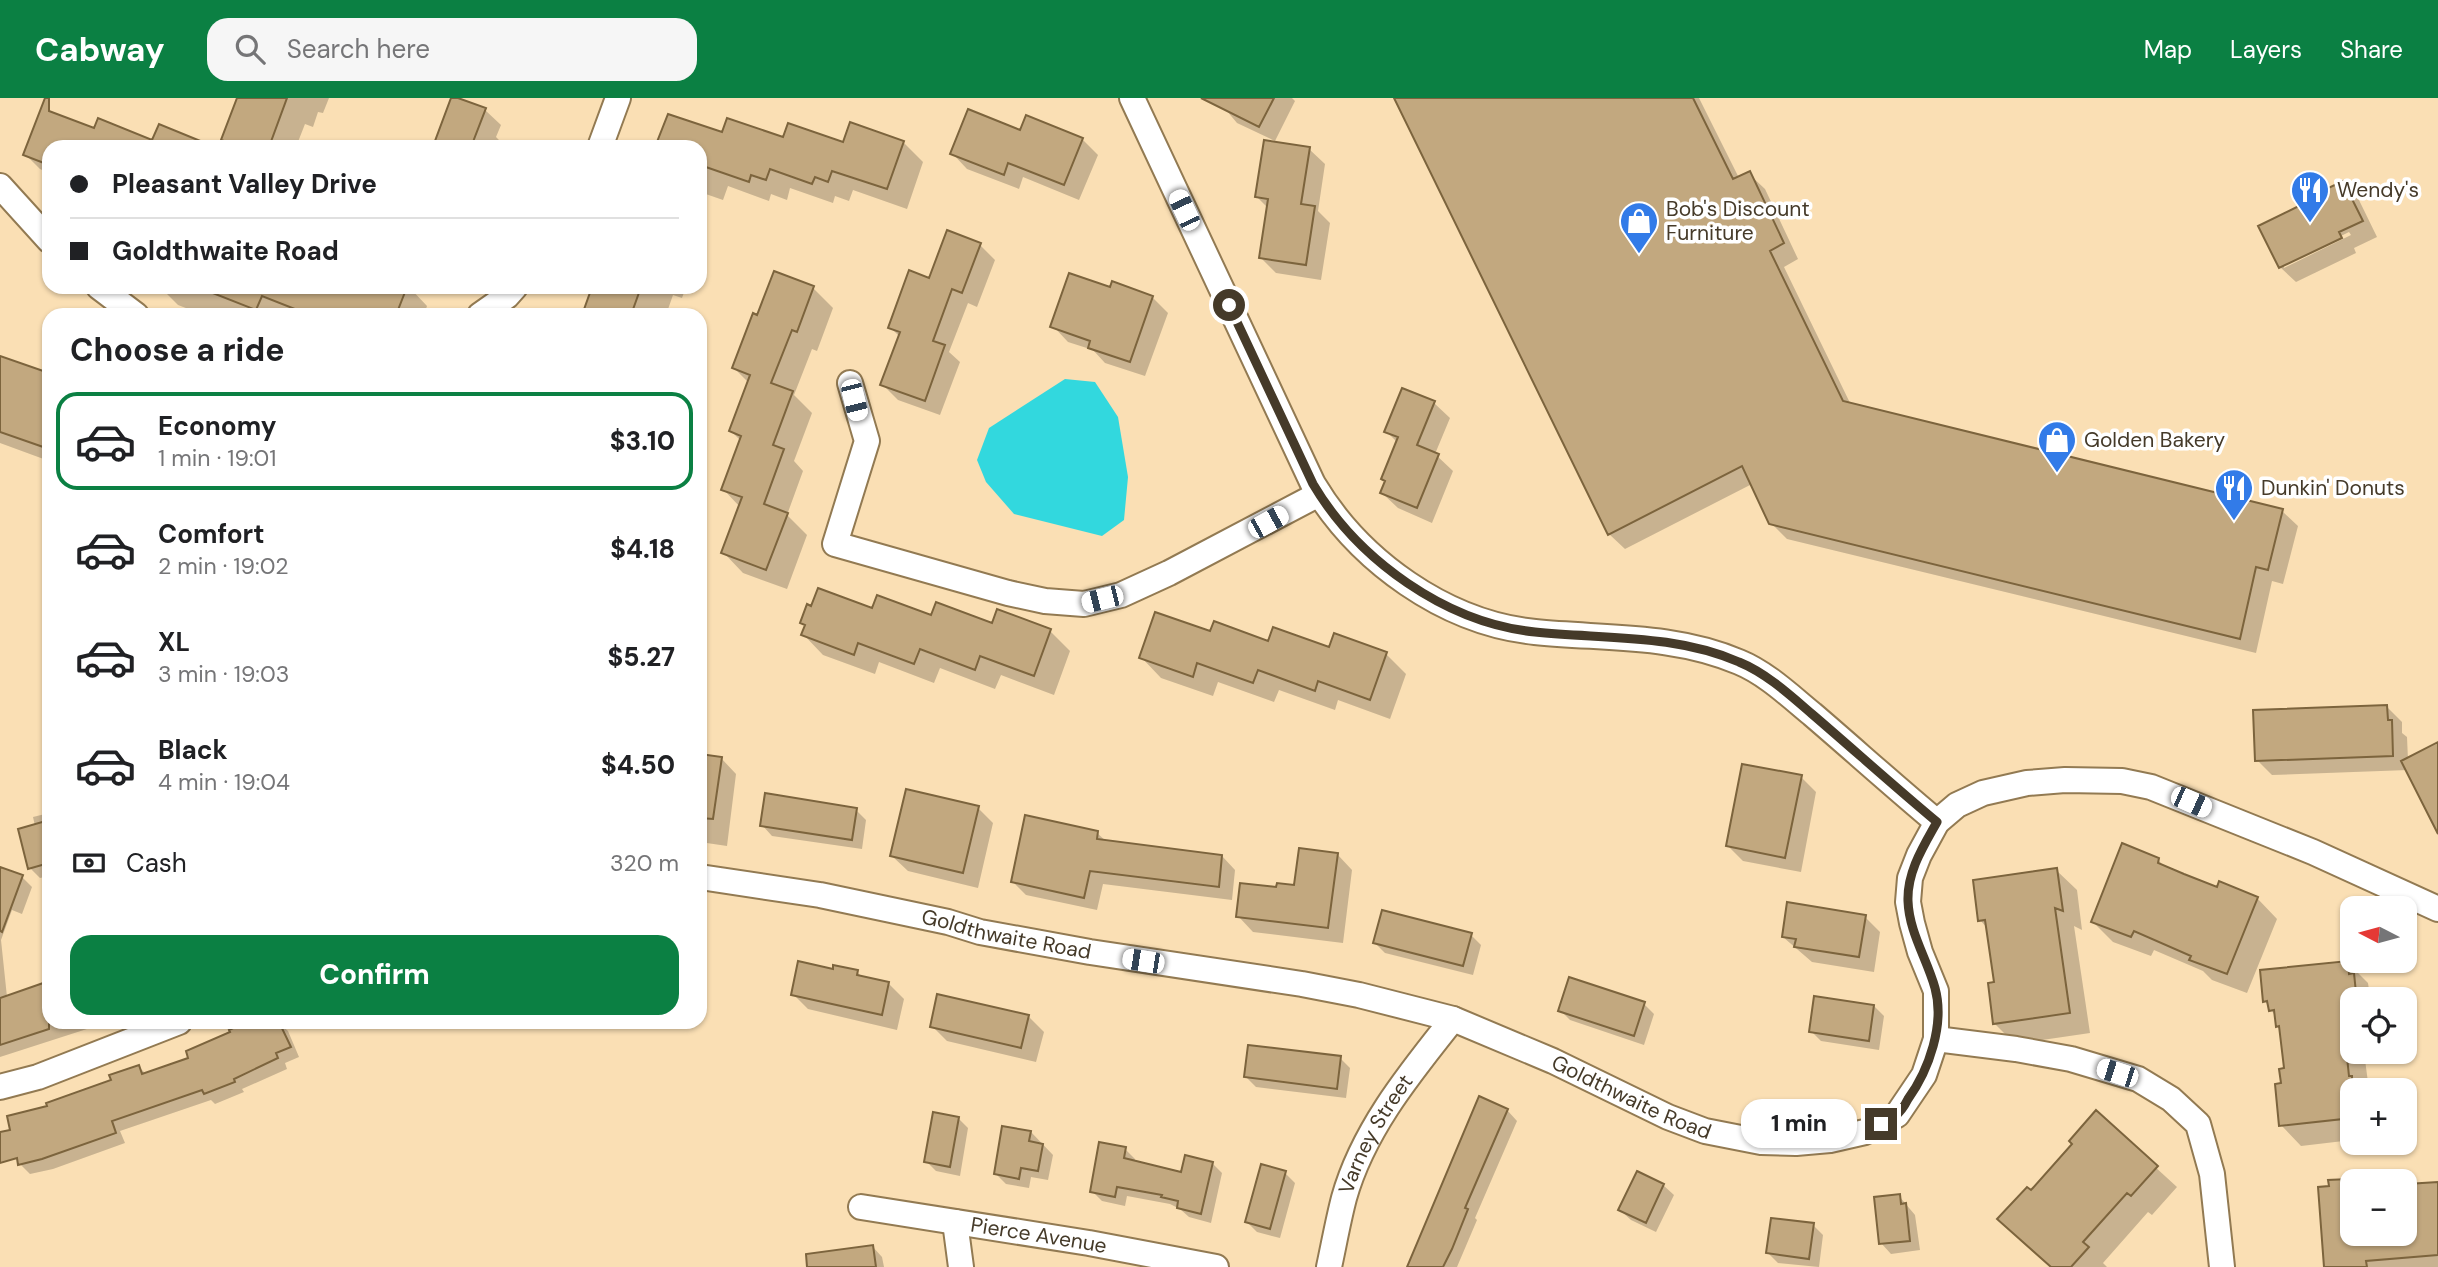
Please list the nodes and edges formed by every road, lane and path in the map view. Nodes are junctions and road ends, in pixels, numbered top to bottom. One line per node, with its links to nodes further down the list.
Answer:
1 (618, 98): 3 (street)
2 (1132, 98): 11 (street)
3 (603, 140)
4 (0, 186): 5 (street)
5 (42, 232)
6 (108, 294): 8 (street)
7 (509, 294): 9 (street)
8 (127, 308)
9 (490, 308)
10 (850, 383): 11 (street)
11 (1319, 494): 12 (street)
12 (1937, 822): 14 (street, Goldthwaite Road); 17 (street, Goldthwaite Road)
13 (707, 878): 15 (street, Goldthwaite Road)
14 (2438, 909)
15 (1453, 1020): 17 (street, Goldthwaite Road); 23 (street, Varney Street)
16 (127, 1031): 18 (street)
17 (1936, 1039): 24 (street)
18 (0, 1087)
19 (861, 1207): 20 (street, Pierce Avenue)
20 (955, 1222): 21 (street); 22 (street, Pierce Avenue)
21 (961, 1267)
22 (1216, 1267)
23 (1329, 1267)
24 (2222, 1267)

